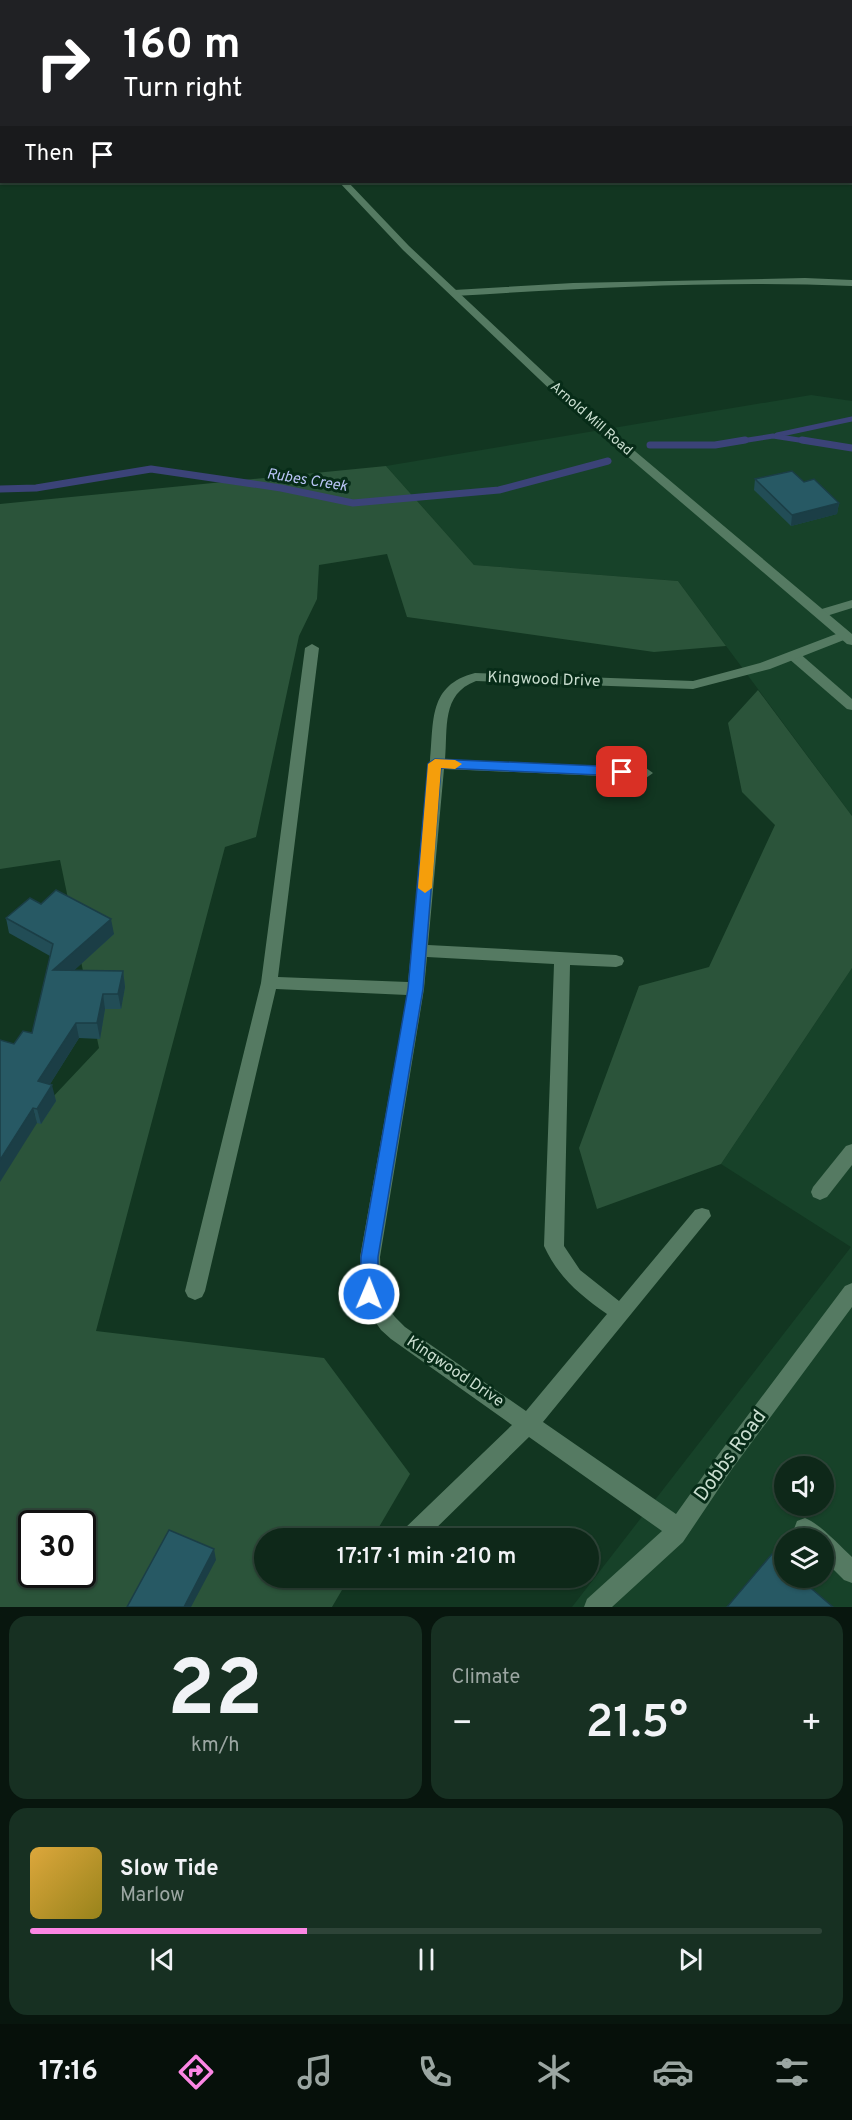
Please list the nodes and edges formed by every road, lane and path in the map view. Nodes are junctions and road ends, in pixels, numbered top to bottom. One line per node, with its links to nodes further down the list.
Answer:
1 (344, 183): 3 (street, Arnold Mill Road)
2 (852, 283): 3 (street)
3 (454, 293): 5 (street, Arnold Mill Road)
4 (852, 604): 5 (street)
5 (820, 614): 6 (street, Arnold Mill Road)
6 (848, 638): 8 (street, Kingwood Drive)
7 (312, 648): 15 (street)
8 (793, 655): 9 (street); 10 (street, Kingwood Drive)
9 (852, 706)
10 (435, 764): 11 (street); 12 (street, Kingwood Drive)
11 (646, 773)
12 (420, 951): 13 (street); 16 (street, Kingwood Drive)
13 (562, 959): 14 (street); 22 (street)
14 (616, 961)
15 (269, 983): 16 (street); 20 (street)
16 (416, 989): 23 (street, Kingwood Drive)
17 (852, 1151): 18 (street)
18 (820, 1192)
19 (702, 1216): 22 (street)
20 (195, 1291)
21 (852, 1292): 25 (street, Dobbs Road)
22 (621, 1313): 23 (street)
23 (529, 1423): 24 (street); 25 (street, Kingwood Drive)
24 (421, 1528)
25 (678, 1529): 28 (street, Dobbs Road)
26 (834, 1555): 27 (street)
27 (852, 1572)
28 (595, 1607)

